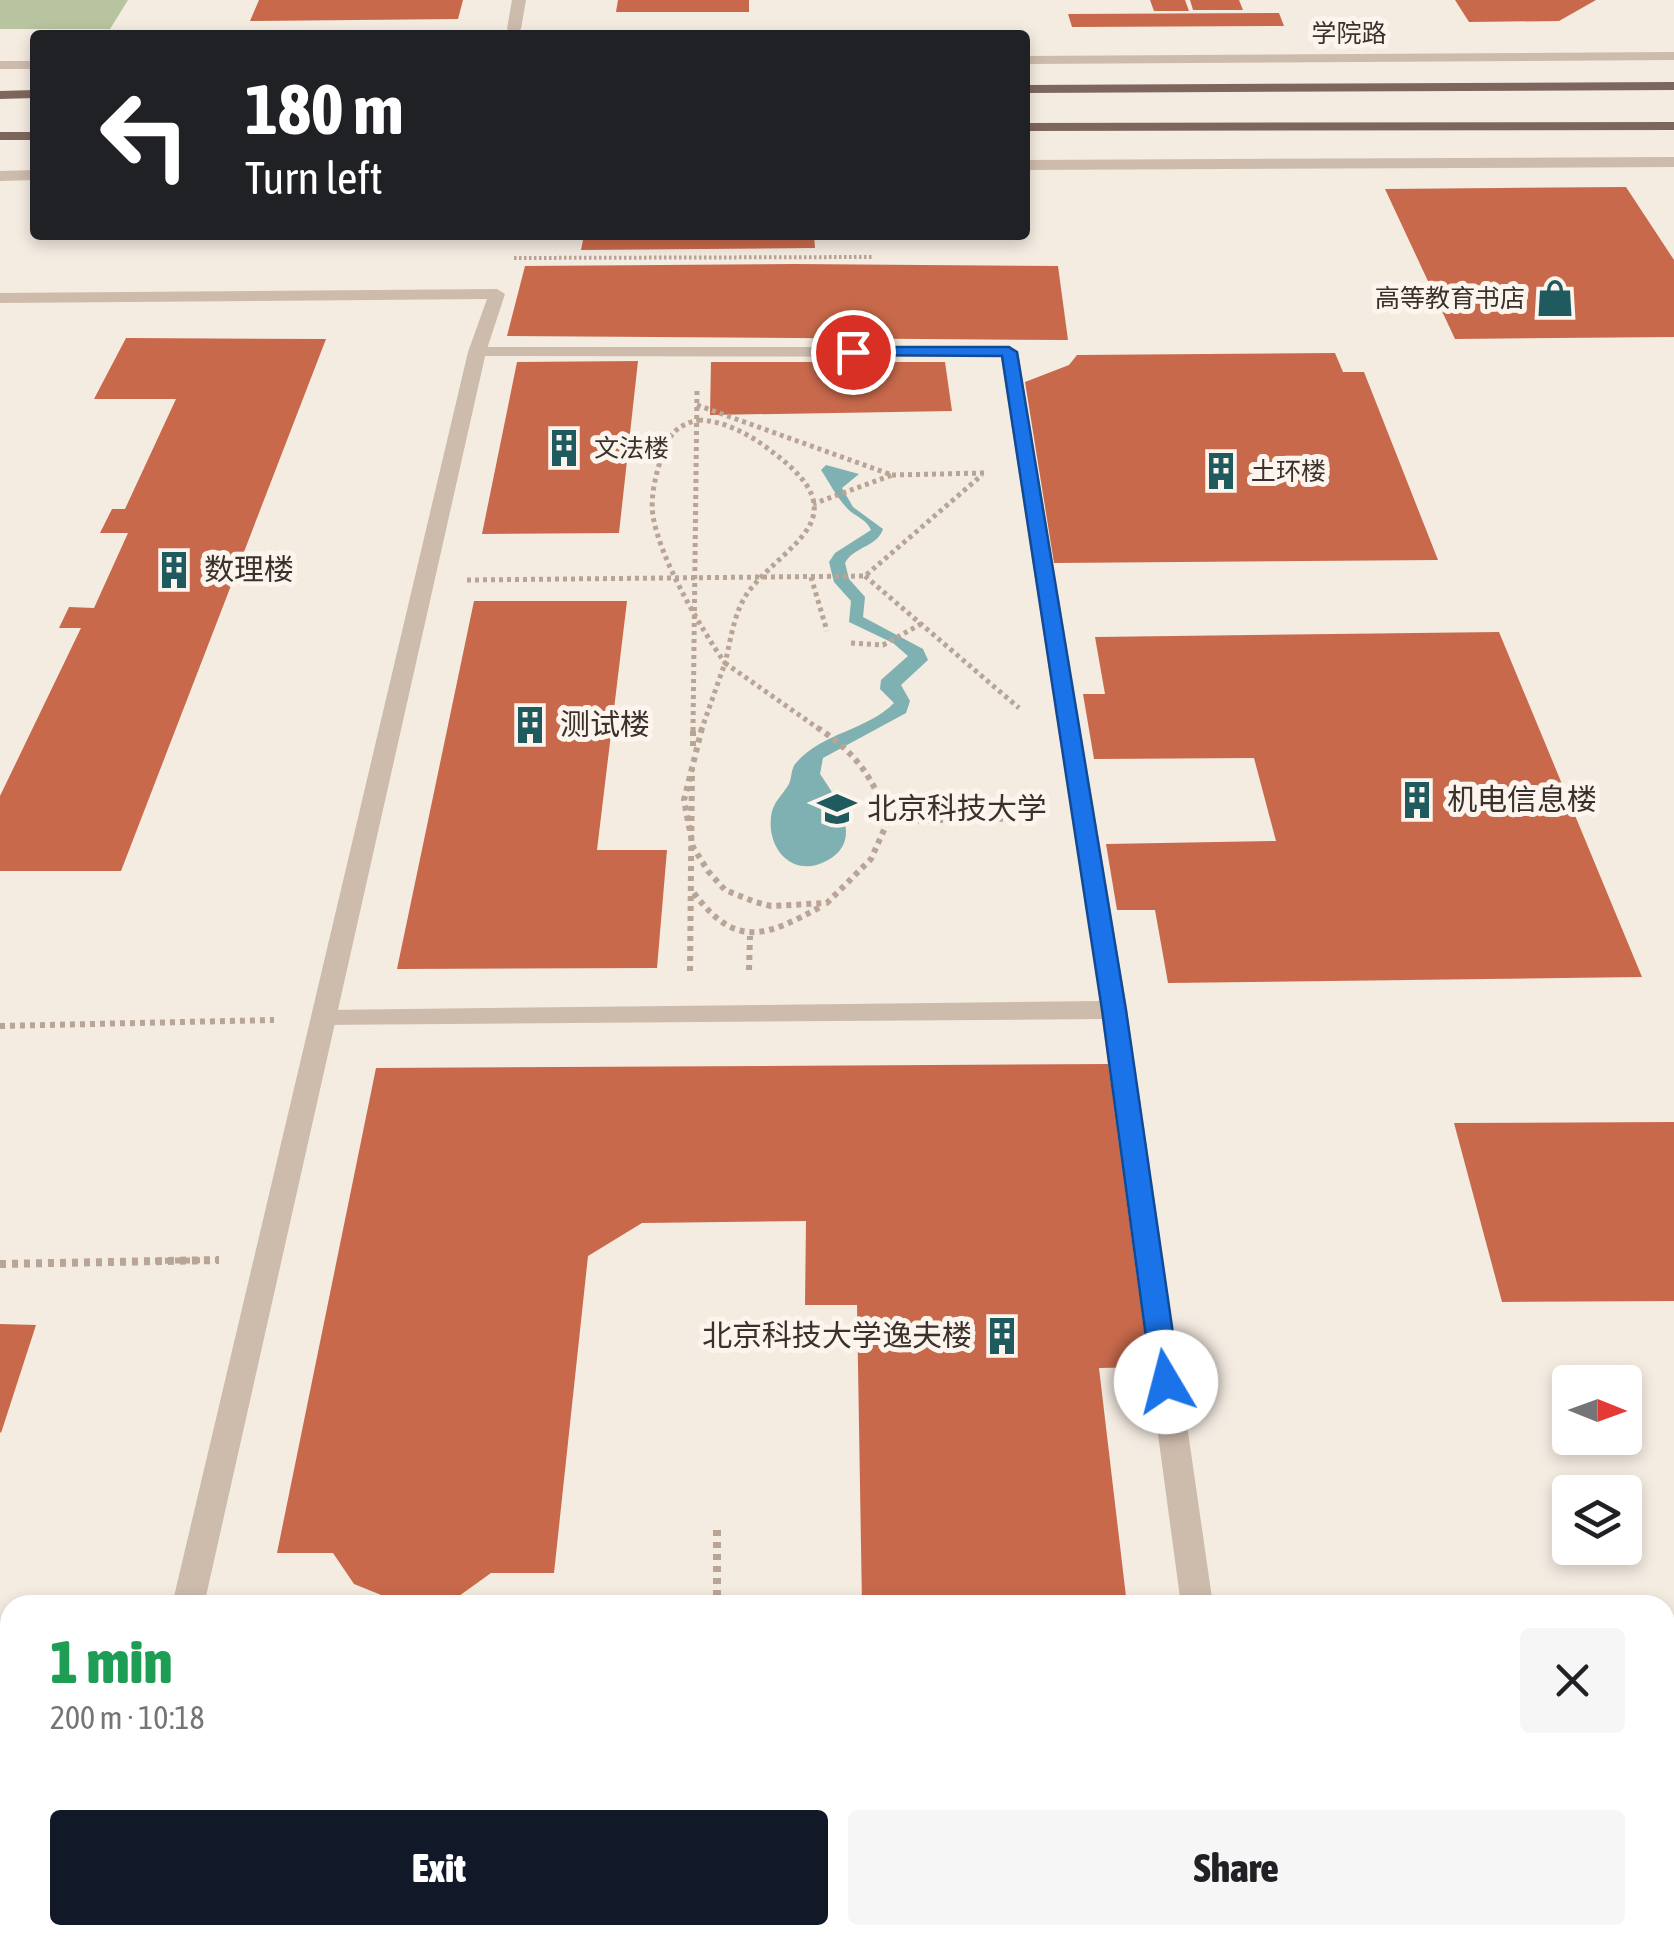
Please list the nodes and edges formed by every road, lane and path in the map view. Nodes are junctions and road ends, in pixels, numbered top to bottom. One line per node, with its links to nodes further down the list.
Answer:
1 (520, 0): 2 (street)
2 (514, 29)
3 (1674, 56): 4 (street, 学院路)
4 (1030, 60)
5 (0, 65): 6 (street)
6 (30, 65)
7 (1674, 86): 8 (main road, 学院路)
8 (1030, 89)
9 (30, 94): 10 (main road)
10 (0, 95)
11 (1674, 126): 12 (main road)
12 (1030, 127)
13 (0, 136): 14 (main road)
14 (30, 136)
15 (1674, 162): 16 (street)
16 (1030, 164)
17 (30, 175): 18 (street)
18 (0, 176)
19 (873, 257): 20 (path)
20 (497, 294): 21 (street); 22 (street)
21 (0, 298)
22 (476, 352): 23 (street); 35 (street)
23 (697, 352): 24 (path); 26 (street)
24 (697, 404): 25 (path); 28 (path)
25 (696, 420): 29 (path); 33 (path); 34 (path)
26 (1026, 472): 27 (path); 42 (street)
27 (985, 473): 28 (path); 30 (path)
28 (892, 475): 29 (path)
29 (813, 504): 32 (path)
30 (865, 576): 31 (path); 37 (path)
31 (811, 577): 32 (path); 38 (path)
32 (764, 578): 34 (path); 40 (path)
33 (680, 579): 34 (path); 35 (path); 36 (path)
34 (694, 579): 36 (path)
35 (426, 580): 49 (street)
36 (694, 604): 40 (path); 41 (path)
37 (922, 624): 39 (path); 42 (path)
38 (827, 630)
39 (851, 643)
40 (725, 663): 41 (path); 44 (path)
41 (692, 754): 45 (path)
42 (1072, 754): 43 (street)
43 (1082, 817): 44 (path); 47 (street)
44 (888, 820): 46 (path)
45 (691, 844): 46 (path); 46 (path); 48 (path)
46 (827, 903)
47 (1114, 1010): 48 (street); 56 (street)
48 (690, 1014): 49 (street)
49 (325, 1019): 50 (path); 51 (street)
50 (0, 1026)
51 (270, 1260): 52 (path); 54 (street)
52 (0, 1264)
53 (717, 1530): 55 (path)
54 (190, 1595)
55 (717, 1595)
56 (1196, 1595)

